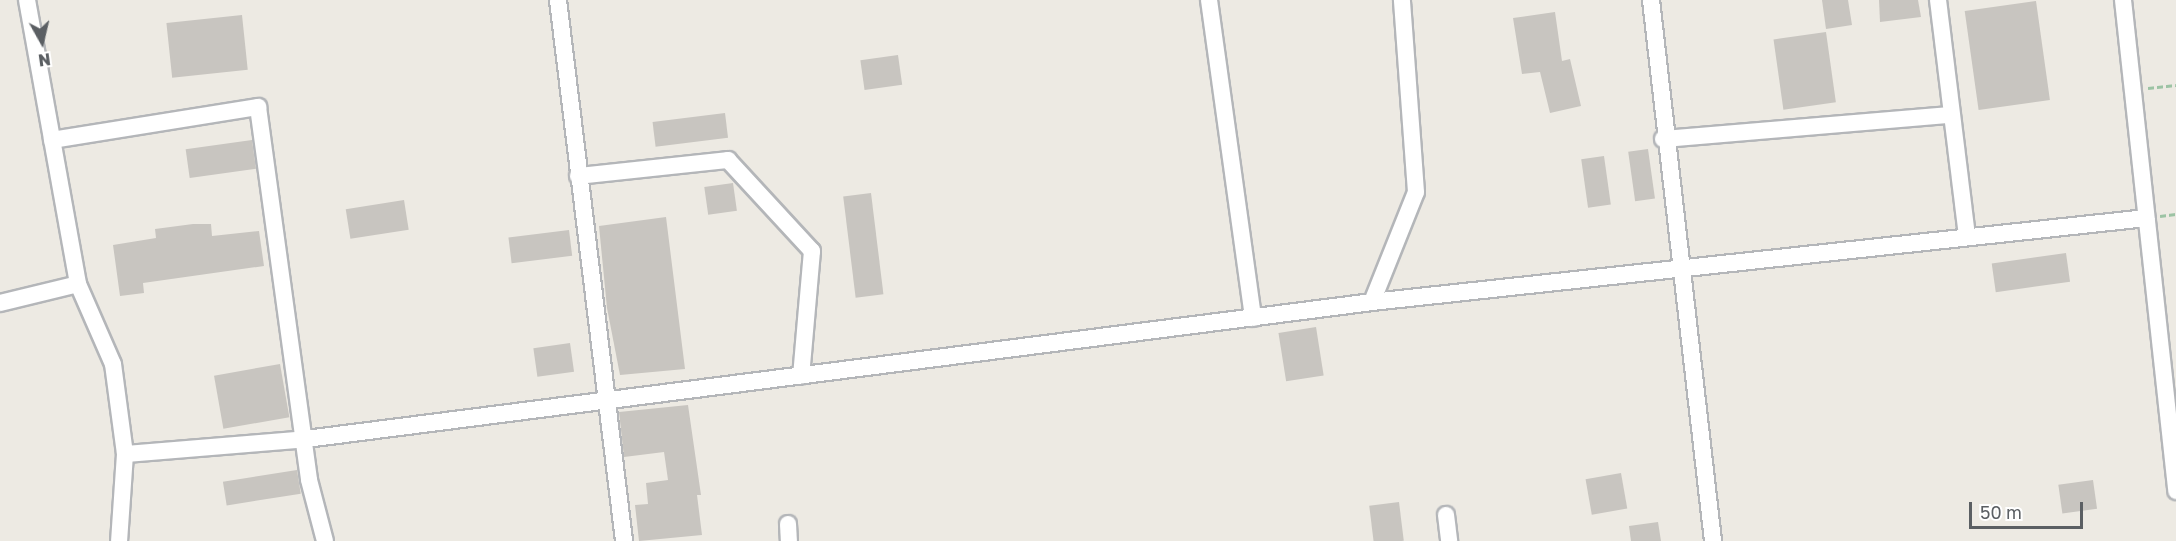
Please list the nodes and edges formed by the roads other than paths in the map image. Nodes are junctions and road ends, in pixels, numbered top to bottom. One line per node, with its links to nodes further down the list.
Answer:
1 (27, 0): 10 (street)
2 (558, 0): 11 (street)
3 (1209, 0): 18 (street)
4 (1402, 0): 16 (street)
5 (1651, 0): 9 (street)
6 (1938, 0): 8 (street)
7 (2123, 0): 12 (street)
8 (1951, 115): 9 (street); 13 (street)
9 (1664, 139): 14 (street)
10 (52, 140): 15 (street); 21 (street)
11 (578, 176): 19 (street); 20 (street)
12 (2146, 218): 13 (street); 23 (street)
13 (1967, 235): 14 (street)
14 (1680, 268): 16 (street); 29 (street)
15 (78, 284): 17 (street); 22 (street)
16 (1372, 302): 18 (street)
17 (0, 303)
18 (1253, 318): 19 (street)
19 (801, 376): 20 (street)
20 (604, 401): 21 (street); 27 (street)
21 (306, 439): 22 (street); 26 (street)
22 (125, 454): 25 (street)
23 (2176, 491)
24 (1446, 515): 28 (street)
25 (119, 541)
26 (326, 541)
27 (624, 541)
28 (1449, 541)
29 (1713, 541)

